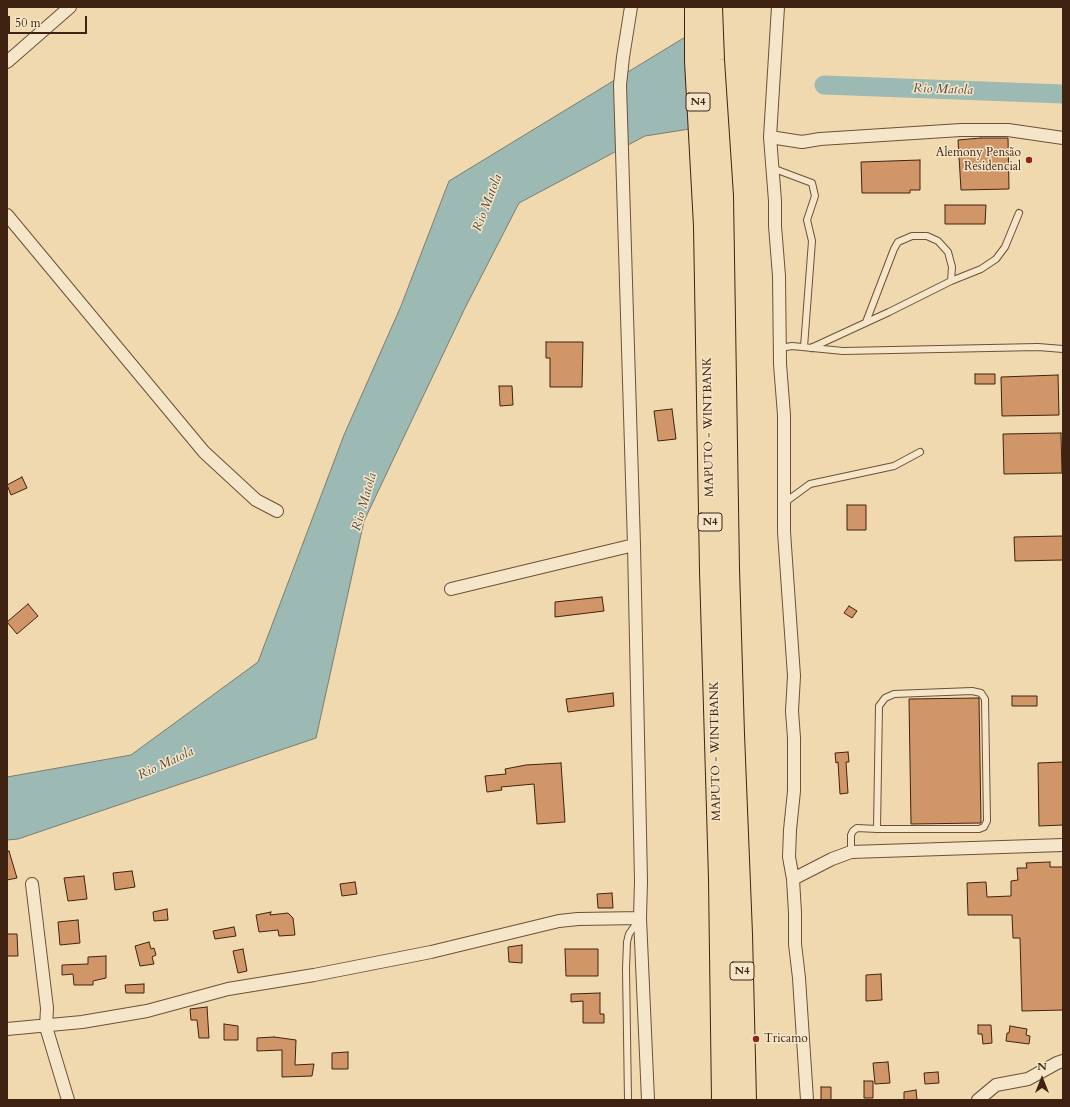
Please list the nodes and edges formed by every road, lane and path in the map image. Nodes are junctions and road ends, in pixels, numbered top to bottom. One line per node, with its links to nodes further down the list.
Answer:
1 (70, 7): 6 (street)
2 (631, 7): 20 (street)
3 (696, 7): 23 (highway, MAPUTO - WINTBANK / N4)
4 (711, 7): 23 (highway, MAPUTO - WINTBANK / N4)
5 (778, 7): 7 (street)
6 (7, 62)
7 (770, 137): 8 (street); 9 (street)
8 (1063, 138)
9 (772, 168): 14 (lane); 15 (street)
10 (1019, 213): 12 (lane)
11 (7, 215): 19 (street)
12 (951, 280): 13 (lane); 13 (lane)
13 (866, 322): 14 (lane)
14 (807, 347): 15 (lane); 16 (lane)
15 (780, 348): 18 (street)
16 (1063, 349)
17 (920, 452): 18 (lane)
18 (784, 503): 26 (street)
19 (277, 511)
20 (634, 545): 21 (street); 28 (street)
21 (451, 589)
22 (877, 829): 22 (lane); 25 (lane)
23 (728, 844): 35 (highway, N4); 36 (highway, N4)
24 (1063, 845): 25 (street)
25 (851, 852): 26 (street)
26 (793, 879): 37 (street)
27 (32, 884): 29 (street)
28 (640, 918): 29 (street); 33 (lane); 34 (street)
29 (46, 1027): 30 (street); 32 (street)
30 (7, 1029)
31 (1063, 1061): 38 (street)
32 (68, 1100)
33 (628, 1100)
34 (648, 1100)
35 (723, 1100)
36 (745, 1100)
37 (807, 1100)
38 (978, 1100)

